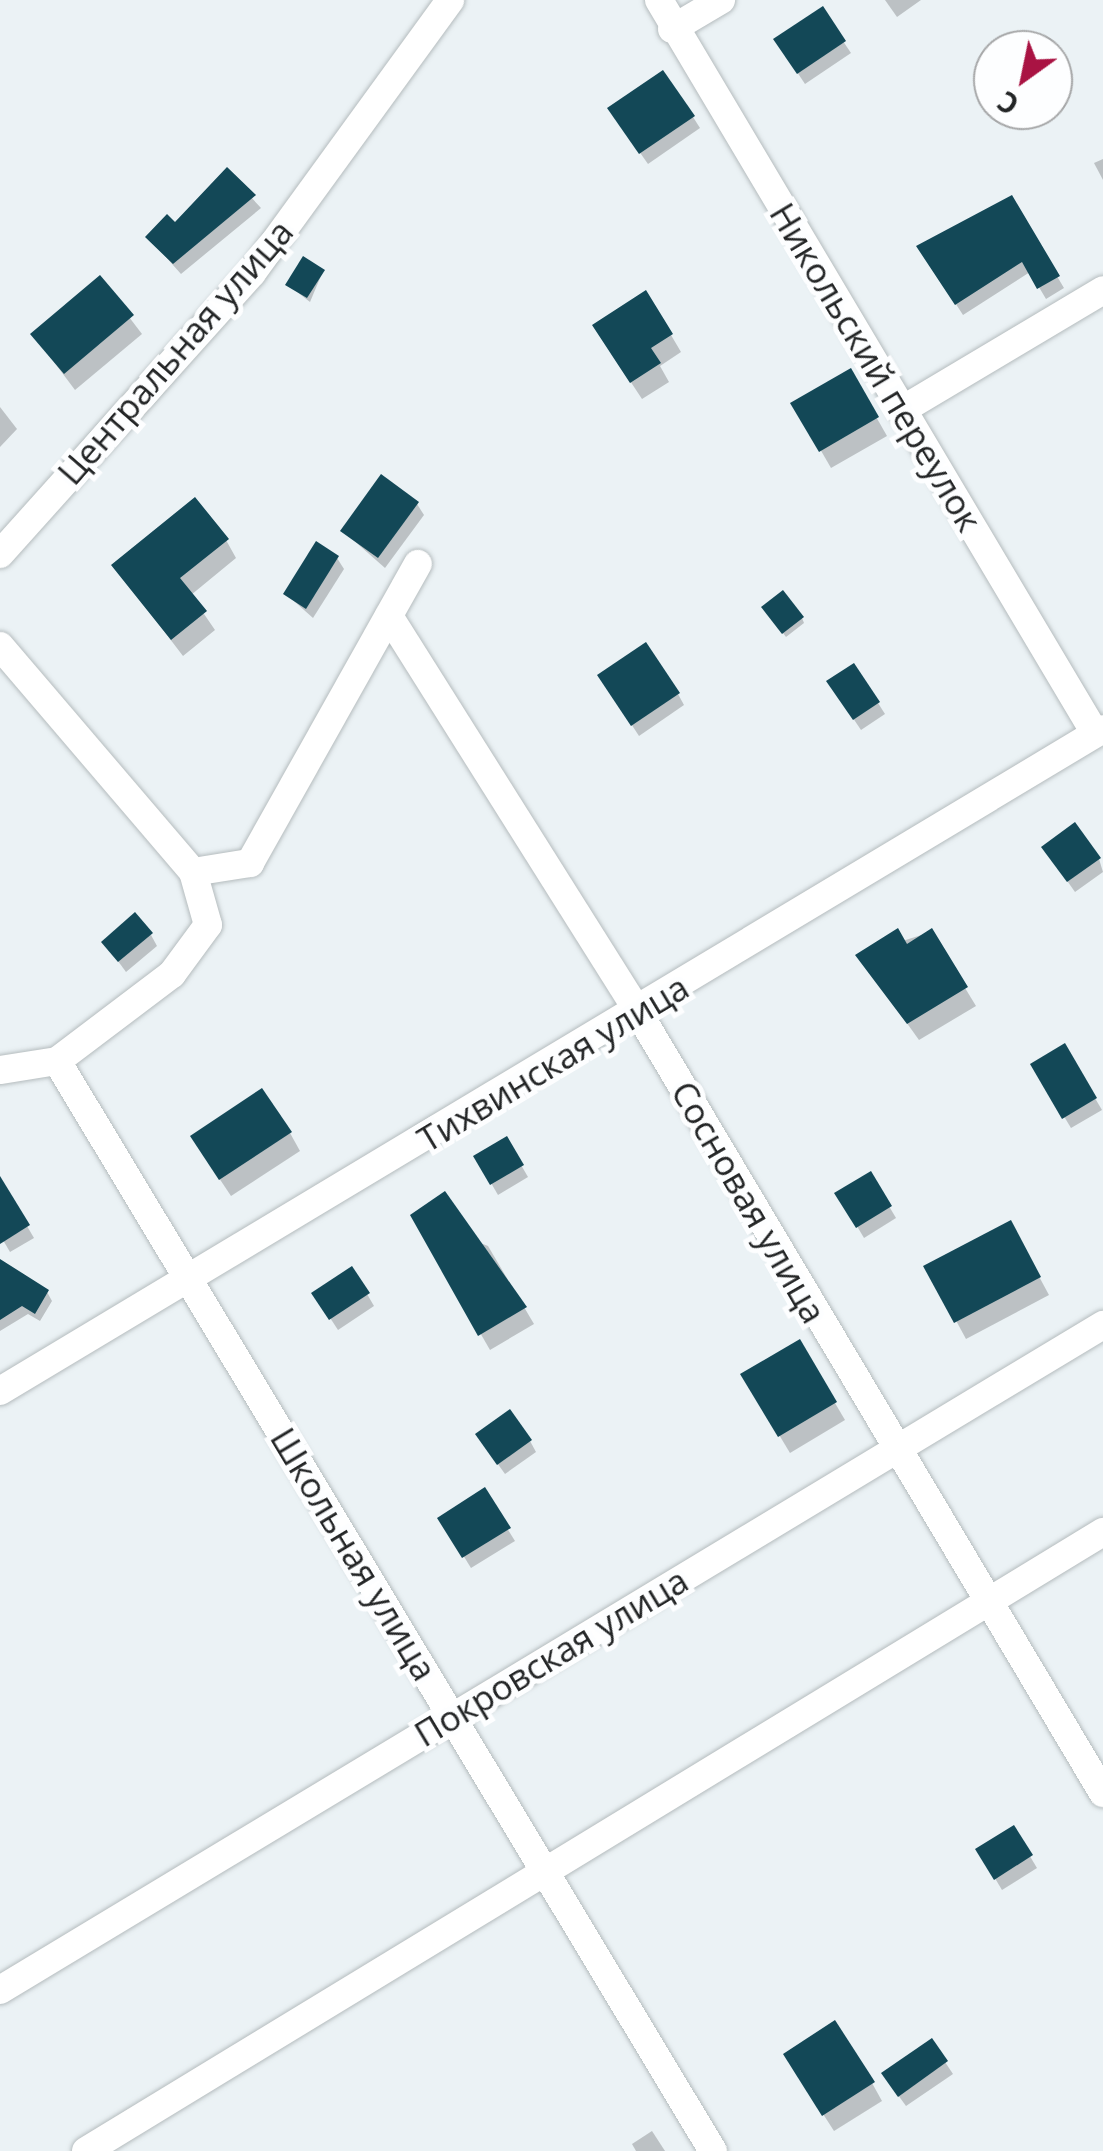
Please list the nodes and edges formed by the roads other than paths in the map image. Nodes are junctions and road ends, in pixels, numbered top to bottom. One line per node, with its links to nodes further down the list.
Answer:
1 (450, 0): 7 (street, Центральная улица)
2 (659, 0): 4 (street, Никольский переулок)
3 (721, 0): 4 (street)
4 (672, 29): 6 (street, Никольский переулок)
5 (1103, 290): 6 (street)
6 (902, 410): 11 (street, Никольский переулок)
7 (0, 554)
8 (418, 564): 9 (street)
9 (388, 616): 12 (street); 13 (street, Сосновая улица)
10 (0, 646): 12 (street)
11 (1099, 731): 13 (street, Тихвинская улица)
12 (193, 872): 14 (street)
13 (638, 1012): 16 (street, Тихвинская улица); 19 (street, Сосновая улица)
14 (57, 1060): 15 (street); 16 (street, Школьная улица)
15 (0, 1070)
16 (190, 1282): 18 (street, Тихвинская улица); 22 (street, Школьная улица)
17 (1103, 1325): 19 (street, Покровская улица)
18 (0, 1391)
19 (895, 1450): 21 (street, Сосновая улица); 22 (street, Покровская улица)
20 (1103, 1532): 21 (street)
21 (986, 1602): 23 (street, Сосновая улица); 24 (street)
22 (452, 1717): 24 (street, Школьная улица); 25 (street, Покровская улица)
23 (1103, 1793)
24 (544, 1871): 26 (street); 27 (street, Школьная улица)
25 (0, 1990)
26 (86, 2151)
27 (713, 2151)

